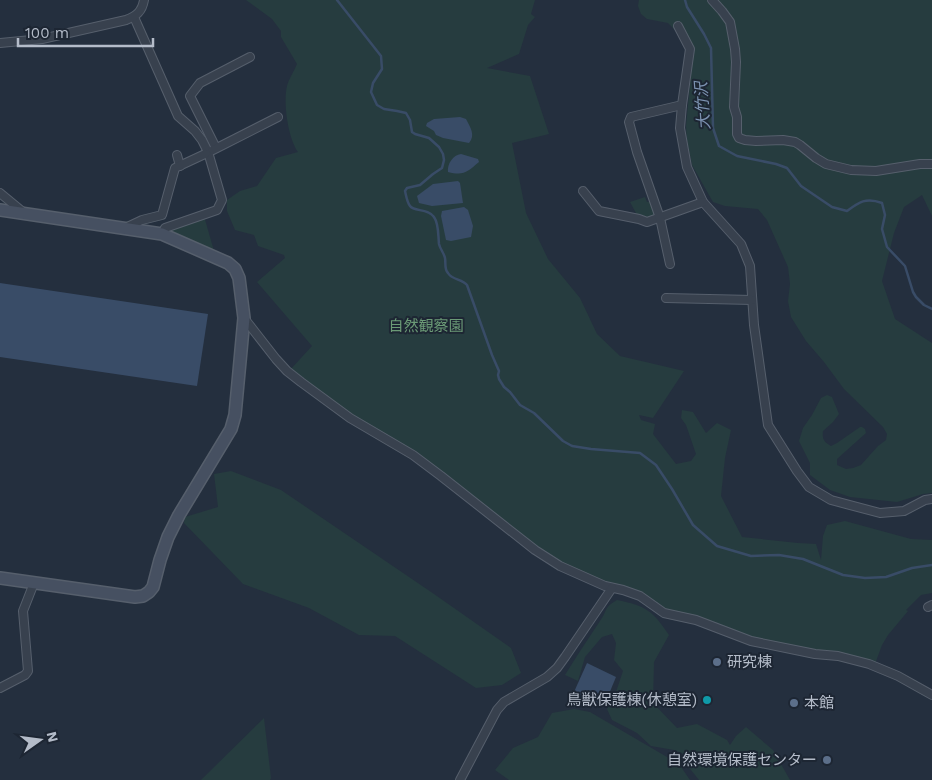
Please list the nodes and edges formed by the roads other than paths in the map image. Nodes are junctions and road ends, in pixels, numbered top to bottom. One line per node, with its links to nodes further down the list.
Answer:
1 (144, 0): 3 (street)
2 (712, 0): 11 (street)
3 (134, 17): 5 (street); 20 (street)
4 (678, 26): 7 (street)
5 (0, 42)
6 (250, 57): 9 (street)
7 (682, 105): 15 (street); 18 (street)
8 (278, 117): 9 (street)
9 (210, 151): 12 (street)
10 (177, 155): 12 (street)
11 (932, 164)
12 (180, 166): 19 (street)
13 (583, 190): 18 (street)
14 (0, 193): 17 (street)
15 (703, 202): 18 (street); 23 (street)
16 (0, 210): 17 (street)
17 (25, 214): 19 (street)
18 (660, 218): 21 (street)
19 (125, 228): 20 (street)
20 (162, 234): 24 (street)
21 (670, 264)
22 (666, 298): 23 (street)
23 (752, 300): 25 (street)
24 (244, 318): 27 (street); 28 (street)
25 (932, 499)
26 (0, 578): 27 (street)
27 (34, 583): 29 (street)
28 (612, 588): 30 (street); 31 (street)
29 (0, 688)
30 (932, 695)
31 (460, 780)

